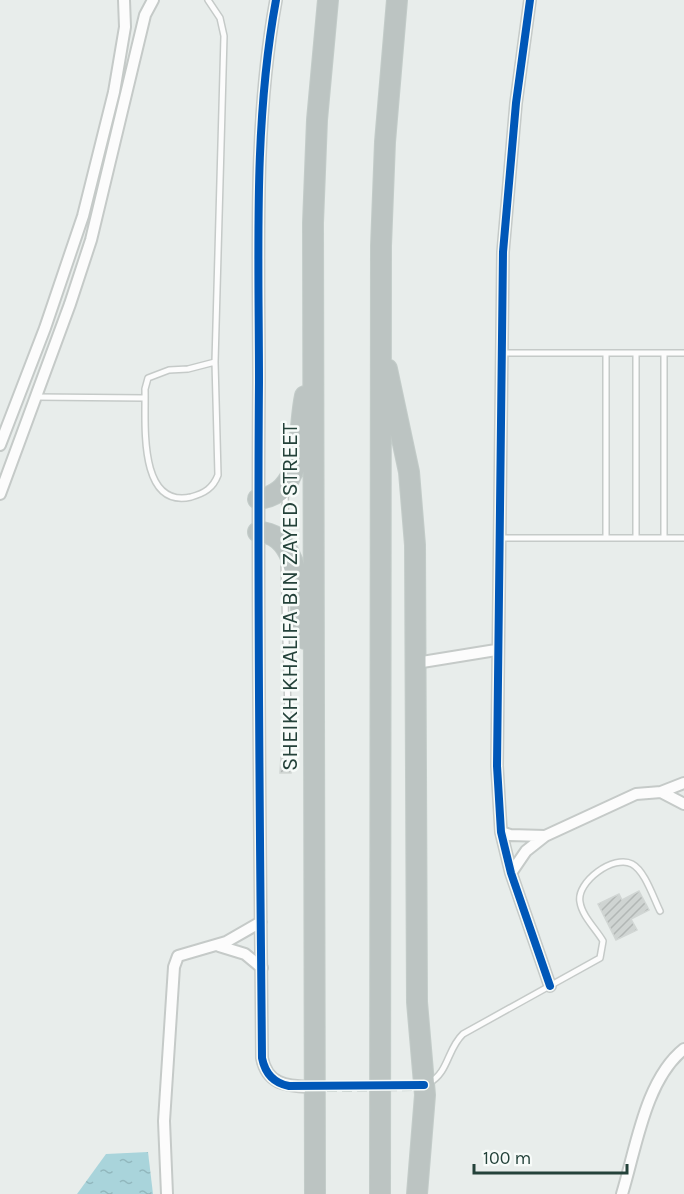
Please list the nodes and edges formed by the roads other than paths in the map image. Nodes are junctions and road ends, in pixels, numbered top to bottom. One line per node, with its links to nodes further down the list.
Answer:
1 (124, 0): 18 (street)
2 (153, 0): 16 (street)
3 (208, 0): 14 (lane)
4 (276, 0): 21 (street)
5 (328, 0): 15 (highway, SHEIKH KHALIFA BIN ZAYED STREET)
6 (397, 0): 8 (highway)
7 (530, 0): 9 (street)
8 (380, 340): 30 (highway); 49 (highway)
9 (500, 352): 12 (lane); 23 (street)
10 (663, 353): 11 (lane); 13 (lane); 26 (lane)
11 (684, 353)
12 (606, 354): 13 (lane); 24 (lane)
13 (636, 354): 25 (lane)
14 (215, 362): 17 (lane); 17 (lane)
15 (314, 362): 19 (highway); 31 (highway, SHEIKH KHALIFA BIN ZAYED STREET)
16 (36, 397): 17 (lane); 20 (street)
17 (145, 398)
18 (0, 445)
19 (284, 488): 21 (highway); 28 (lane)
20 (0, 494)
21 (258, 499): 22 (street)
22 (258, 532): 28 (highway); 40 (street)
23 (500, 538): 24 (lane); 29 (street)
24 (606, 538): 25 (lane)
25 (636, 538): 26 (lane)
26 (663, 538): 27 (lane)
27 (684, 538)
28 (285, 543): 31 (highway); 32 (lane)
29 (496, 650): 30 (street); 36 (street)
30 (416, 663): 45 (highway)
31 (314, 677): 48 (highway, SHEIKH KHALIFA BIN ZAYED STREET)
32 (288, 715)
33 (684, 783): 34 (street)
34 (661, 792): 35 (street); 37 (street)
35 (684, 804)
36 (501, 832): 37 (street); 38 (street)
37 (545, 836): 38 (street)
38 (511, 873): 43 (street)
39 (660, 910): 43 (lane)
40 (261, 922): 41 (street); 42 (street)
41 (213, 946): 42 (street); 47 (street)
42 (262, 968): 46 (street)
43 (550, 986): 45 (lane)
44 (684, 1049): 51 (street)
45 (422, 1085): 50 (highway)
46 (309, 1087)
47 (167, 1194)
48 (315, 1194)
49 (380, 1194)
50 (417, 1194)
51 (621, 1194)

